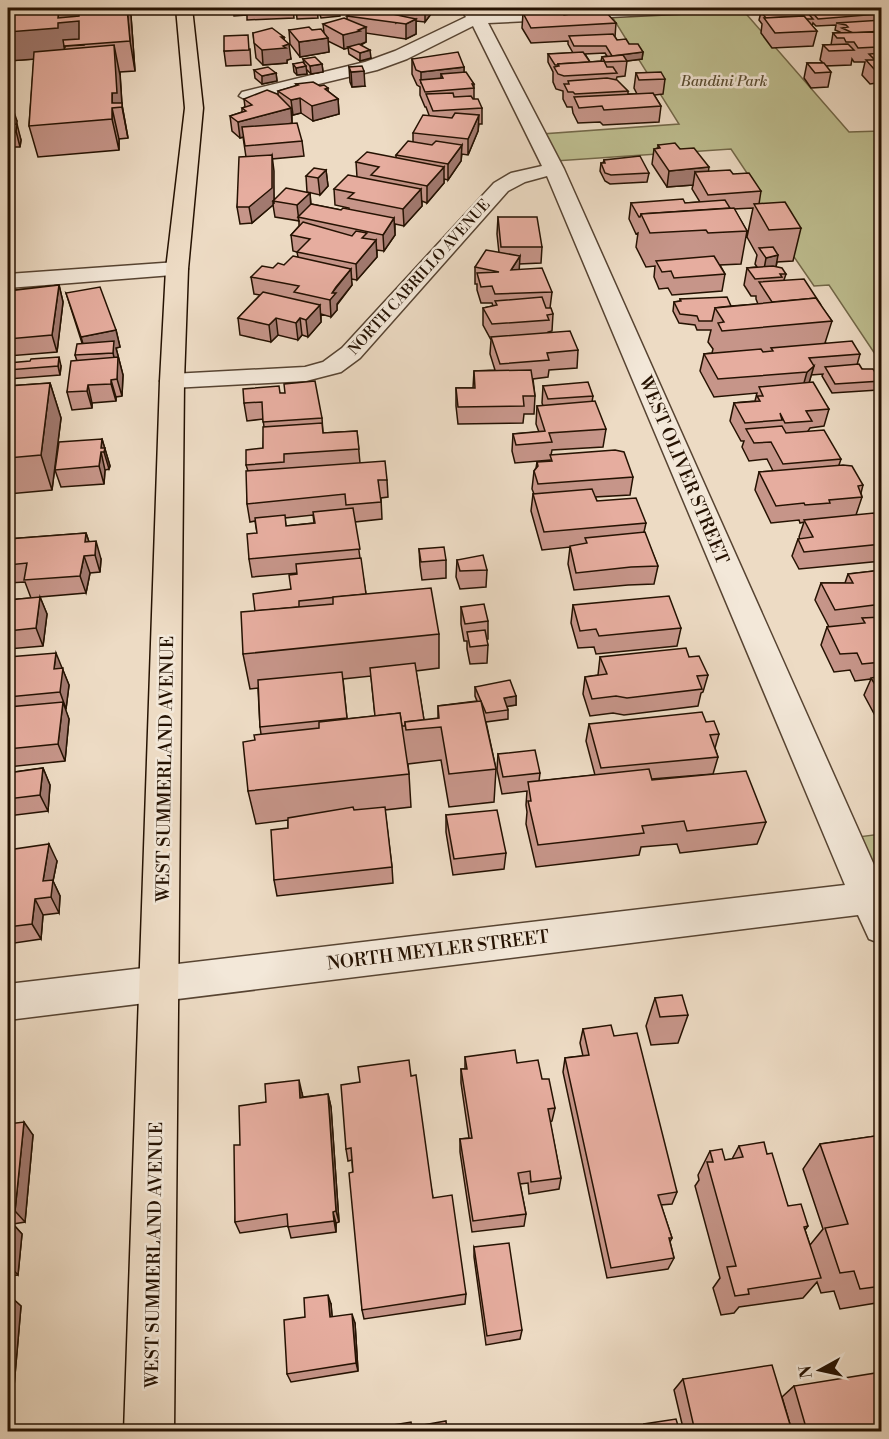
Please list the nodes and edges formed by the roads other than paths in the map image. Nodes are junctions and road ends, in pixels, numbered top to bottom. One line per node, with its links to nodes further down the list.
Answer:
1 (16, 8): 4 (main road)
2 (184, 8): 8 (main road, WEST SUMMERLAND AVENUE)
3 (692, 8): 5 (street)
4 (8, 9)
5 (472, 13): 6 (street); 7 (street, WEST OLIVER STREET)
6 (248, 96)
7 (554, 169): 10 (street, NORTH CABRILLO AVENUE); 11 (street, WEST OLIVER STREET)
8 (177, 269): 9 (street); 10 (main road, WEST SUMMERLAND AVENUE)
9 (8, 281)
10 (172, 381): 12 (main road, WEST SUMMERLAND AVENUE)
11 (875, 912): 12 (street, NORTH MEYLER STREET)
12 (160, 983): 13 (street, NORTH MEYLER STREET); 14 (main road, WEST SUMMERLAND AVENUE)
13 (8, 1002)
14 (149, 1431)

